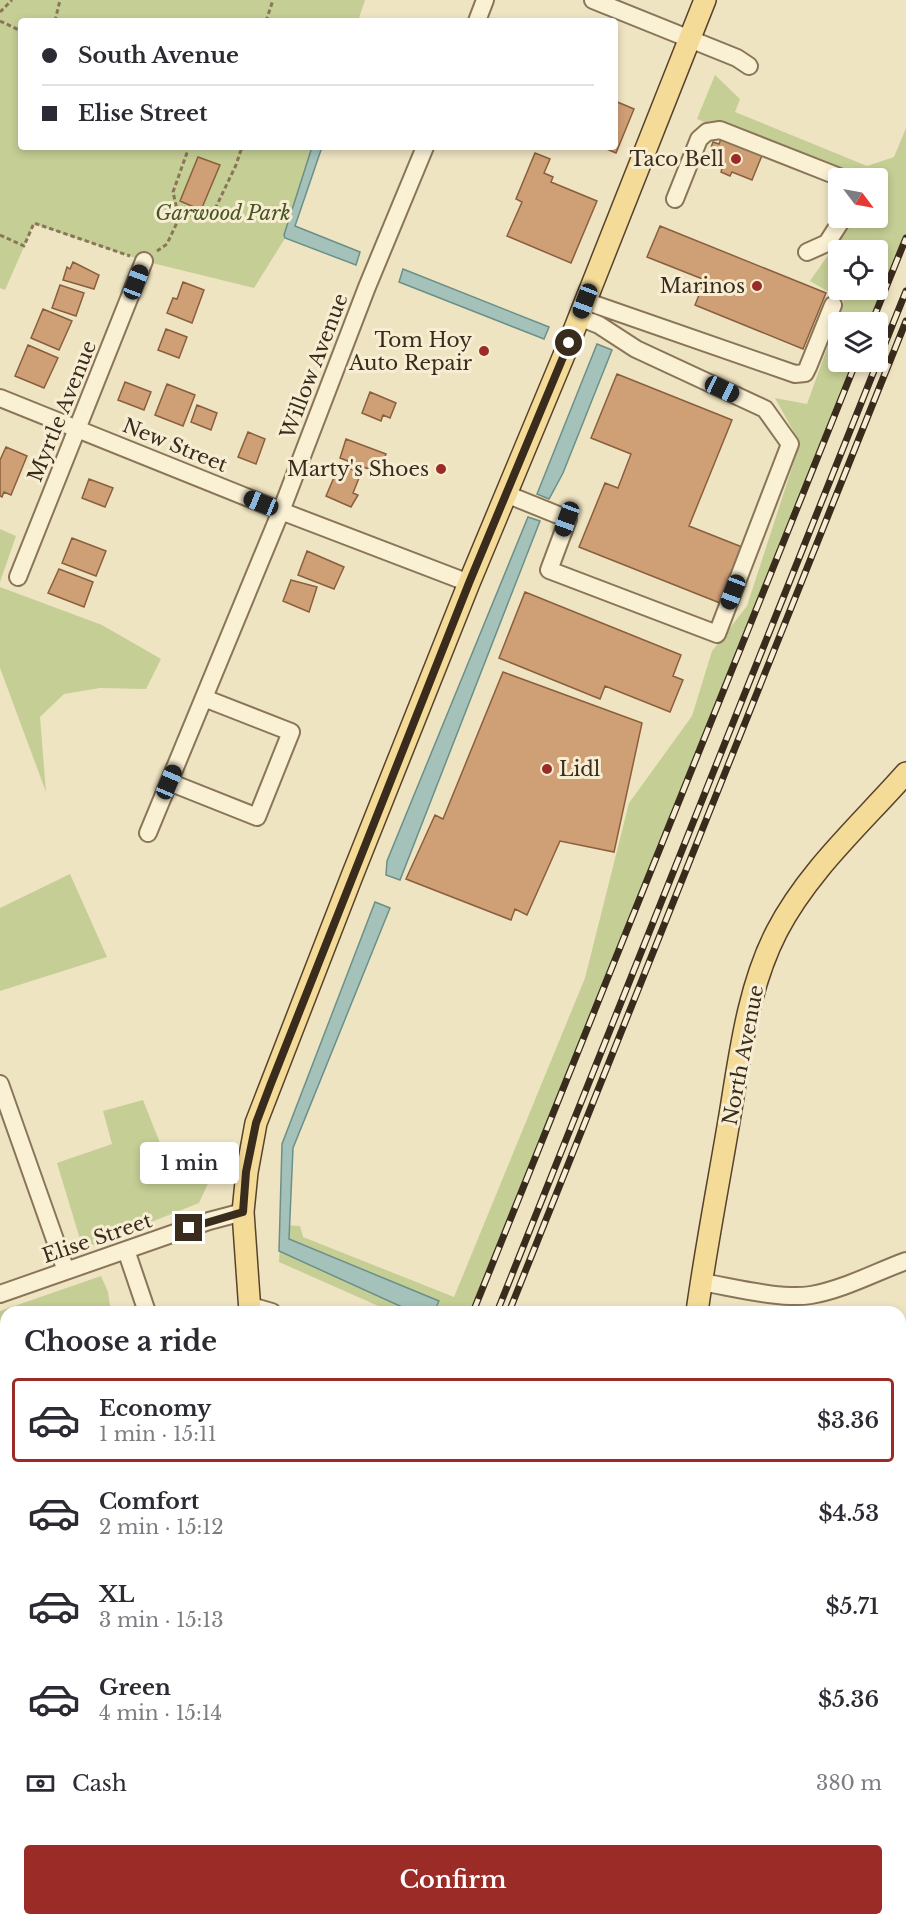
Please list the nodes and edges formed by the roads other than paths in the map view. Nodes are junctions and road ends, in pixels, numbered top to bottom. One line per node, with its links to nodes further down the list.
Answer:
1 (485, 0): 4 (street)
2 (592, 0): 5 (street)
3 (705, 0): 5 (main road)
4 (478, 18)
5 (689, 40): 6 (street); 14 (main road)
6 (749, 66)
7 (424, 150): 18 (street, Willow Avenue)
8 (828, 172): 9 (street)
9 (675, 199)
10 (837, 228): 11 (street)
11 (807, 252)
12 (144, 261): 16 (street, Myrtle Avenue)
13 (833, 305): 14 (street)
14 (582, 309): 17 (main road); 17 (street)
15 (0, 398): 16 (street, New Street)
16 (77, 428): 18 (street, New Street); 19 (street, Myrtle Avenue)
17 (506, 494): 20 (main road)
18 (281, 511): 20 (street, New Street); 21 (street, Willow Avenue)
19 (18, 577)
20 (469, 583): 26 (main road)
21 (204, 698): 23 (street, Willow Avenue); 23 (street)
22 (906, 773): 30 (main road, North Avenue)
23 (169, 782): 24 (street, Willow Avenue)
24 (148, 833)
25 (0, 1084): 29 (street)
26 (243, 1212): 27 (street, Elise Street); 33 (main road)
27 (126, 1250): 29 (street, Elise Street); 32 (street)
28 (906, 1261): 30 (street)
29 (66, 1271): 31 (street, Elise Street)
30 (701, 1282): 34 (main road, North Avenue)
31 (0, 1294)
32 (145, 1306)
33 (251, 1306)
34 (697, 1306)

